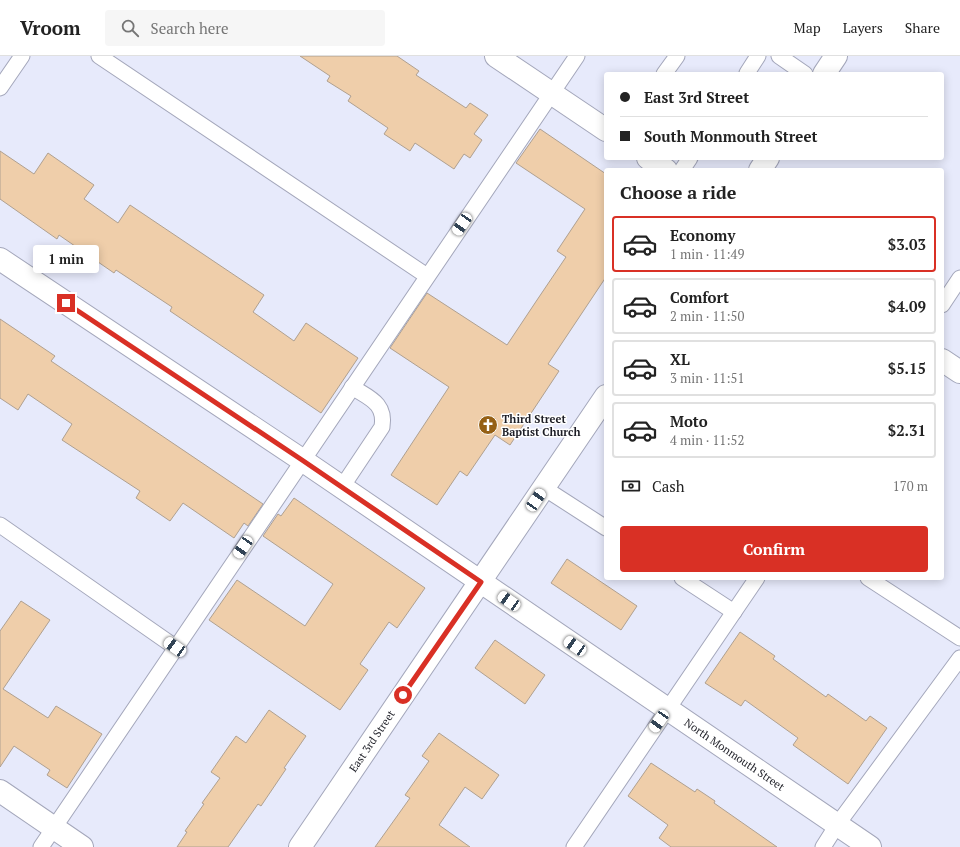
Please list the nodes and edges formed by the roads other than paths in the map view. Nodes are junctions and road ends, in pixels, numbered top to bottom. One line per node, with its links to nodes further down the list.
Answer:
1 (22, 56): 13 (lane)
2 (99, 56): 19 (lane)
3 (496, 56): 14 (street)
4 (577, 56): 14 (lane)
5 (677, 56): 9 (lane)
6 (758, 56): 10 (lane)
7 (836, 56): 12 (street)
8 (783, 64): 11 (lane)
9 (665, 72)
10 (748, 72)
11 (801, 72)
12 (825, 72)
13 (0, 88)
14 (551, 93): 15 (street); 19 (lane)
15 (604, 129)
16 (651, 160): 17 (street)
17 (663, 168)
18 (0, 259): 26 (street, North Monmouth Street)
19 (427, 276): 24 (lane)
20 (960, 278): 21 (lane)
21 (944, 302)
22 (944, 361): 23 (street)
23 (960, 372)
24 (352, 387): 26 (lane); 27 (lane)
25 (604, 399): 28 (street, East 3rd Street)
26 (302, 460): 27 (street, North Monmouth Street); 37 (lane)
27 (342, 487): 34 (street, North Monmouth Street)
28 (544, 488): 30 (lane); 34 (street, East 3rd Street)
29 (0, 525): 37 (lane)
30 (604, 527)
31 (685, 580): 35 (lane)
32 (756, 580): 35 (lane)
33 (871, 580): 36 (lane)
34 (481, 582): 39 (street, North Monmouth Street); 45 (street, East 3rd Street)
35 (734, 612): 39 (lane)
36 (960, 638)
37 (175, 647): 42 (lane)
38 (960, 658): 41 (lane)
39 (668, 709): 41 (street, North Monmouth Street); 46 (lane)
40 (0, 791): 42 (street)
41 (837, 825): 47 (lane); 48 (street, North Monmouth Street)
42 (53, 828): 43 (lane); 44 (street)
43 (41, 847)
44 (82, 847)
45 (300, 847)
46 (574, 847)
47 (823, 847)
48 (870, 847)

